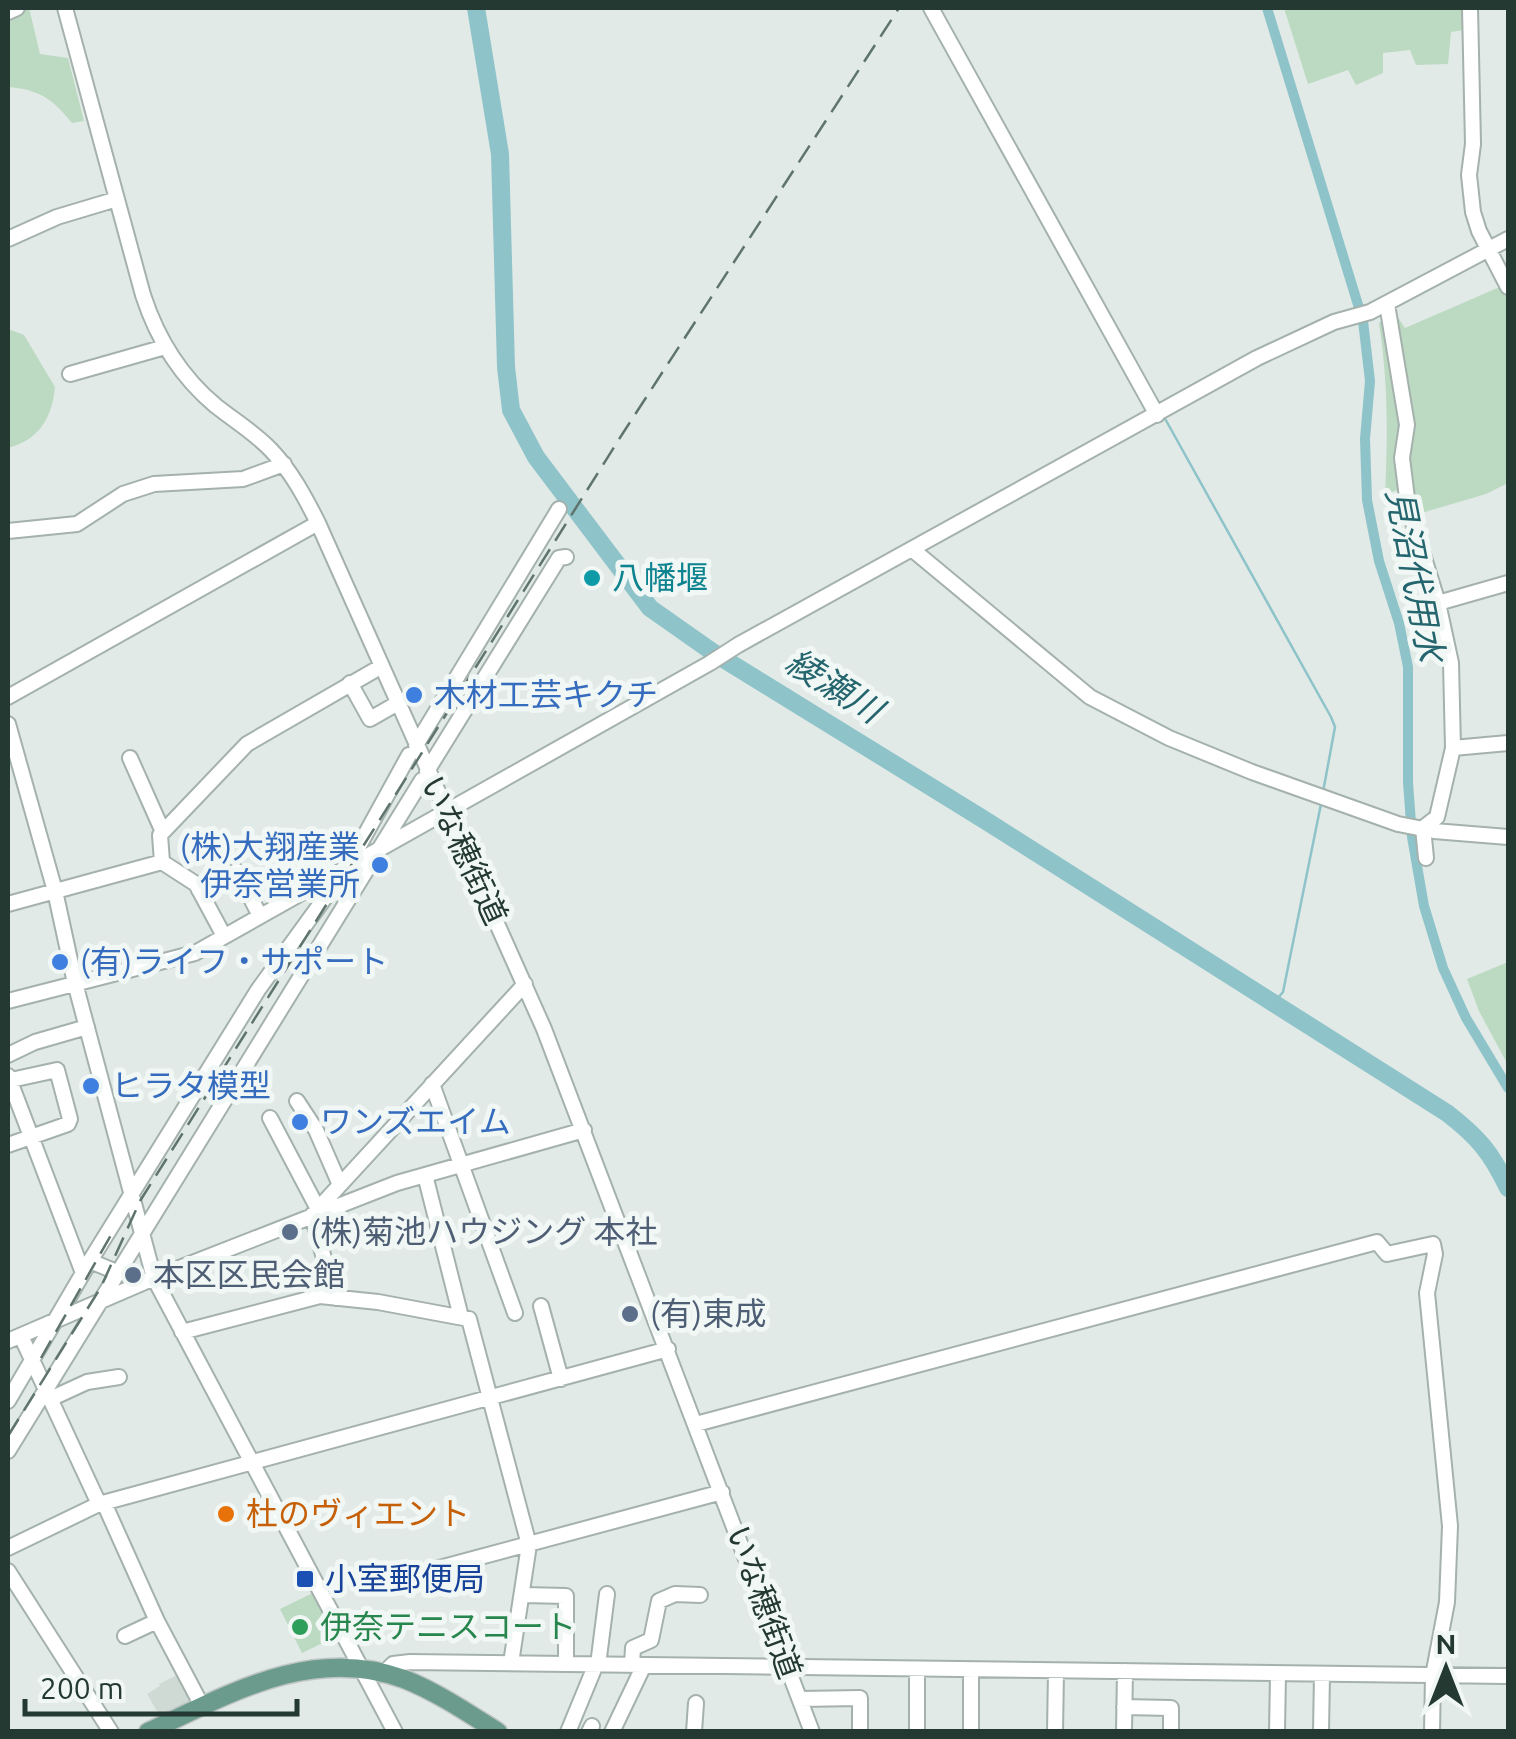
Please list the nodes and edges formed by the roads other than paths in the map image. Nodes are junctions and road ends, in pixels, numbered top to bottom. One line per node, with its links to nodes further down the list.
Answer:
1 (17, 8): 5 (street)
2 (66, 8): 6 (street, いな穂街道)
3 (931, 8): 14 (street)
4 (1470, 8): 9 (street)
5 (8, 12)
6 (116, 200): 7 (street); 12 (street, いな穂街道)
7 (8, 239)
8 (1508, 239): 9 (street)
9 (1488, 248): 10 (street); 11 (street)
10 (1508, 287)
11 (1387, 304): 14 (street); 22 (street)
12 (166, 347): 13 (street); 15 (street, いな穂街道)
13 (70, 374)
14 (1157, 415): 19 (street)
15 (284, 464): 17 (street, いな穂街道); 18 (street)
16 (559, 509): 30 (street)
17 (318, 523): 23 (street, いな穂街道); 25 (street)
18 (8, 531)
19 (912, 550): 34 (street); 35 (street)
20 (566, 557): 32 (street)
21 (1508, 582): 22 (street)
22 (1438, 603): 29 (street)
23 (382, 666): 24 (street); 26 (street, いな穂街道)
24 (350, 683): 26 (street); 36 (street)
25 (8, 698)
26 (398, 703): 30 (street, いな穂街道)
27 (8, 724): 33 (street)
28 (1508, 743): 29 (street)
29 (1453, 748): 35 (street)
30 (412, 750): 32 (street, いな穂街道); 41 (street)
31 (130, 758): 36 (street)
32 (424, 776): 34 (street, いな穂街道); 38 (street)
33 (14, 778): 43 (street)
34 (446, 811): 38 (street); 48 (street, いな穂街道)
35 (1415, 827): 37 (street); 39 (street)
36 (163, 832): 40 (street)
37 (1508, 837)
38 (380, 848): 41 (street); 64 (street)
39 (1426, 858)
40 (162, 862): 42 (street); 43 (street)
41 (348, 866): 45 (street); 62 (street)
42 (199, 890): 45 (street); 46 (street)
43 (56, 891): 44 (street); 47 (street)
44 (8, 904)
45 (260, 916): 46 (street)
46 (224, 936): 47 (street)
47 (75, 983): 49 (street); 50 (street)
48 (525, 984): 53 (street); 56 (street, いな穂街道)
49 (8, 1001)
50 (87, 1027): 51 (street); 62 (street)
51 (8, 1055)
52 (9, 1077): 57 (street); 57 (street)
53 (432, 1084): 59 (street); 61 (street)
54 (297, 1101): 61 (street)
55 (270, 1118): 63 (street)
56 (584, 1130): 59 (street); 76 (street, いな穂街道)
57 (32, 1138): 58 (street); 65 (street)
58 (8, 1145)
59 (463, 1163): 60 (street); 71 (street)
60 (424, 1174): 63 (street); 73 (street)
61 (340, 1185): 63 (street)
62 (132, 1193): 64 (street); 65 (street)
63 (315, 1212): 67 (street); 69 (street)
64 (142, 1236): 66 (street); 67 (street)
65 (86, 1267): 66 (street); 72 (street)
66 (119, 1274): 68 (street)
67 (154, 1278): 68 (street); 74 (street)
68 (105, 1298): 72 (street); 80 (street)
69 (336, 1298): 73 (street); 74 (street)
70 (540, 1306): 79 (street)
71 (516, 1312)
72 (60, 1316): 75 (street); 77 (street)
73 (462, 1317): 81 (street)
74 (182, 1332): 85 (street)
75 (14, 1338): 77 (street)
76 (668, 1348): 79 (street); 83 (street, いな穂街道)
77 (33, 1360): 80 (street); 82 (street)
78 (118, 1377): 80 (street)
79 (561, 1379): 81 (street)
80 (48, 1395): 84 (street); 87 (street)
81 (490, 1398): 85 (street); 88 (street)
82 (8, 1401)
83 (696, 1424): 86 (street, いな穂街道); 110 (street)
84 (8, 1451)
85 (252, 1461): 87 (street); 102 (street)
86 (722, 1492): 88 (street); 101 (street, いな穂街道)
87 (102, 1504): 89 (street); 95 (street)
88 (529, 1545): 91 (street); 93 (street)
89 (8, 1548)
90 (8, 1570): 116 (street)
91 (392, 1582)
92 (607, 1594): 99 (street)
93 (523, 1595): 97 (street); 98 (street)
94 (700, 1596): 100 (street)
95 (157, 1620): 96 (street); 114 (street)
96 (125, 1636)
97 (511, 1663): 98 (street); 107 (street)
98 (566, 1663): 99 (street)
99 (597, 1664): 100 (street); 120 (street)
100 (638, 1665): 101 (street); 121 (street)
101 (788, 1667): 103 (street); 112 (street, いな穂街道)
102 (361, 1669): 107 (main road); 114 (main road); 118 (street)
103 (917, 1671): 104 (street); 125 (street)
104 (971, 1671): 106 (street); 126 (street)
105 (1125, 1671): 106 (street); 108 (street); 115 (street)
106 (1056, 1672): 127 (street)
107 (384, 1673): 119 (main road)
108 (1278, 1674): 109 (street); 130 (street)
109 (1322, 1674): 110 (street); 131 (street)
110 (1433, 1676): 111 (street); 132 (street)
111 (1508, 1676)
112 (800, 1699): 123 (street, いな穂街道); 124 (street)
113 (696, 1703): 122 (street)
114 (202, 1706): 117 (main road)
115 (1124, 1707): 128 (street); 129 (street)
116 (111, 1732)
117 (148, 1732)
118 (395, 1732)
119 (498, 1732)
120 (568, 1732)
121 (612, 1732)
122 (694, 1732)
123 (812, 1732)
124 (860, 1732)
125 (917, 1732)
126 (971, 1732)
127 (1055, 1732)
128 (1124, 1732)
129 (1171, 1732)
130 (1278, 1732)
131 (1321, 1732)
132 (1432, 1732)

